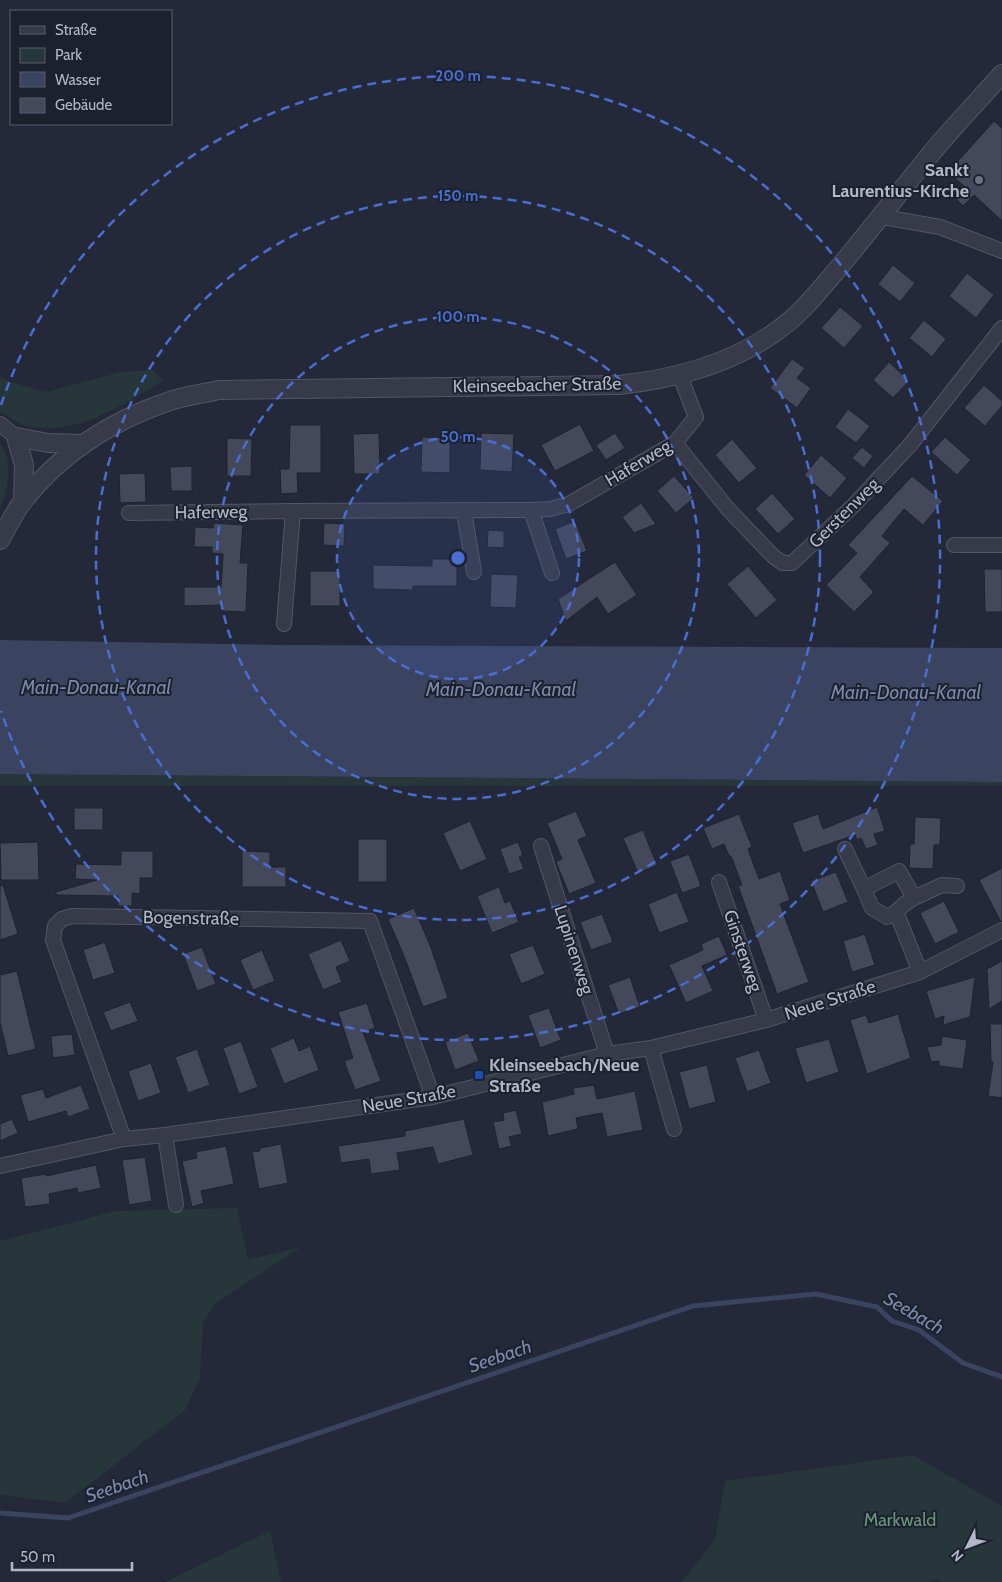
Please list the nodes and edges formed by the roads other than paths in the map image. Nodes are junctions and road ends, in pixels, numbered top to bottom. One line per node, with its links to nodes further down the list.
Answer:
1 (1002, 74): 2 (street, Kleinseebacher Straße)
2 (883, 216): 3 (street); 5 (street, Kleinseebacher Straße)
3 (1002, 251)
4 (1002, 328): 8 (street, Gerstenweg)
5 (680, 376): 8 (street, Haferweg); 9 (street, Kleinseebacher Straße)
6 (0, 424): 7 (street)
7 (16, 437): 9 (street); 10 (street)
8 (675, 443): 11 (street, Haferweg)
9 (82, 444): 10 (street, Kleinseebacher Straße)
10 (23, 502): 15 (street, Kleinseebacher Straße)
11 (531, 510): 13 (street, Haferweg); 19 (street)
12 (292, 511): 13 (street, Haferweg); 14 (street, Haferweg); 20 (street)
13 (464, 511): 18 (street)
14 (129, 513)
15 (0, 540)
16 (954, 544): 17 (street)
17 (1002, 545)
18 (474, 572)
19 (552, 573)
20 (284, 624)
21 (541, 846): 32 (street, Lupinenweg)
22 (845, 849): 25 (street)
23 (719, 882): 30 (street, Ginsterweg)
24 (957, 886): 26 (street)
25 (864, 889): 26 (street); 27 (street)
26 (914, 898): 27 (street)
27 (897, 914): 29 (street)
28 (1002, 930): 29 (street, Neue Straße)
29 (920, 972): 30 (street, Neue Straße)
30 (766, 1020): 31 (street, Neue Straße)
31 (651, 1048): 32 (street, Neue Straße); 34 (street)
32 (607, 1054): 33 (street, Neue Straße)
33 (433, 1097): 35 (street, Neue Straße); 36 (street, Bogenstraße)
34 (674, 1129)
35 (165, 1135): 36 (street, Neue Straße); 38 (street)
36 (124, 1139): 37 (street, Neue Straße)
37 (0, 1166)
38 (176, 1205)

